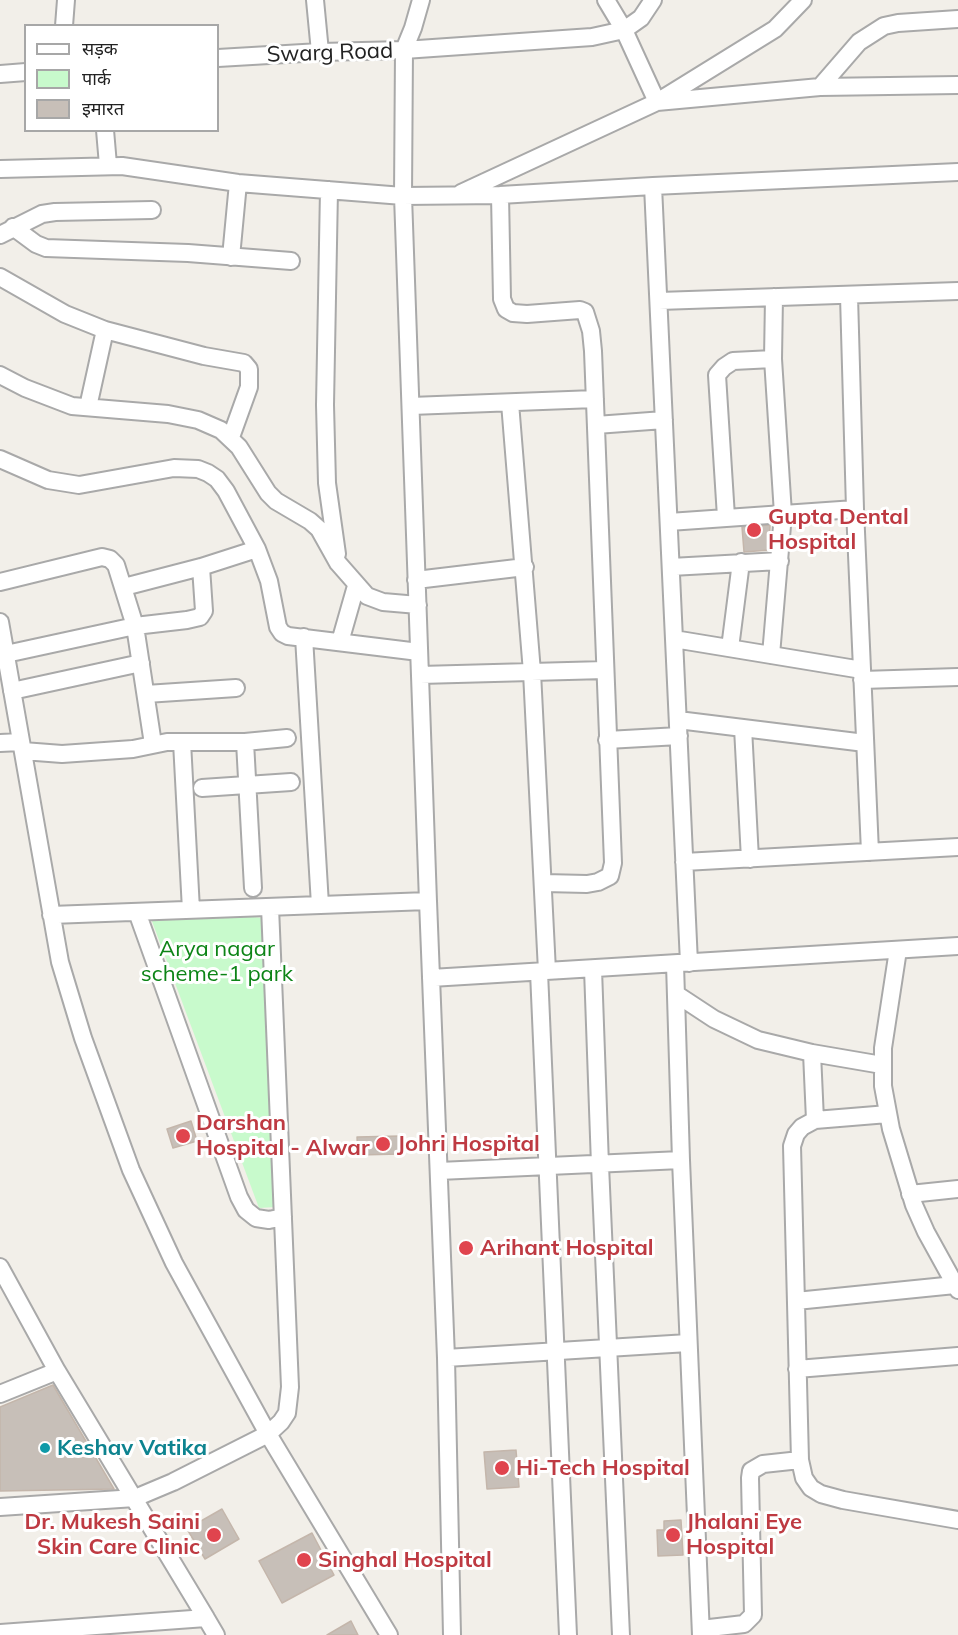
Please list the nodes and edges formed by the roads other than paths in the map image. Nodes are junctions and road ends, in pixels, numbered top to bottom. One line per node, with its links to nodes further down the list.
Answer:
1 (66, 0): 8 (street)
2 (315, 0): 11 (street)
3 (421, 0): 10 (street)
4 (606, 0): 9 (street)
5 (653, 0): 9 (street)
6 (803, 0): 17 (street)
7 (958, 19): 16 (street)
8 (64, 24)
9 (624, 30): 10 (street); 17 (street)
10 (404, 50): 11 (street, Swarg Road); 27 (street, Swarg Road)
11 (320, 52): 12 (street, Swarg Road)
12 (219, 58)
13 (24, 72): 14 (street)
14 (0, 74)
15 (958, 85): 16 (street)
16 (820, 87): 17 (street)
17 (657, 102): 25 (street)
18 (105, 132): 19 (street)
19 (108, 165): 20 (street); 22 (street)
20 (0, 169)
21 (958, 172): 23 (street)
22 (238, 183): 24 (street); 30 (street)
23 (653, 186): 26 (street); 36 (street)
24 (329, 190): 27 (street); 55 (street)
25 (456, 195): 26 (street); 27 (street)
26 (500, 195): 40 (street)
27 (403, 196): 42 (street, Swarg Road)
28 (152, 210): 29 (street)
29 (6, 231): 30 (street)
30 (231, 257): 31 (street)
31 (291, 261)
32 (0, 277): 37 (street)
33 (958, 291): 34 (street)
34 (849, 296): 35 (street); 48 (street)
35 (774, 297): 36 (street); 38 (street)
36 (659, 300): 44 (street)
37 (105, 330): 43 (street); 46 (street)
38 (773, 359): 49 (street); 50 (street)
39 (0, 375): 43 (street)
40 (595, 399): 41 (street); 45 (street)
41 (510, 403): 42 (street); 57 (street)
42 (411, 406): 59 (street, Swarg Road)
43 (88, 407): 46 (street)
44 (664, 420): 45 (street); 51 (street)
45 (596, 425): 74 (street)
46 (231, 437): 55 (street)
47 (0, 459): 52 (street)
48 (855, 509): 49 (street); 77 (street)
49 (783, 514): 50 (street); 53 (street)
50 (726, 517): 51 (street)
51 (669, 522): 58 (street)
52 (257, 549): 56 (street); 66 (street)
53 (780, 561): 54 (street); 72 (street)
54 (741, 562): 58 (street); 69 (street)
55 (338, 563): 61 (street)
56 (201, 567): 62 (street); 64 (street)
57 (525, 567): 59 (street); 75 (street)
58 (671, 567): 67 (street)
59 (416, 580): 63 (street, Swarg Road)
60 (0, 582): 62 (street)
61 (356, 586): 63 (street); 68 (street)
62 (124, 588): 64 (street)
63 (418, 605): 70 (street, Swarg Road)
64 (135, 626): 71 (street); 73 (street)
65 (0, 627): 71 (street)
66 (304, 637): 68 (street); 102 (street)
67 (674, 639): 69 (street); 82 (street)
68 (340, 642): 70 (street)
69 (730, 648): 72 (street)
70 (419, 652): 76 (street, Swarg Road)
71 (6, 654): 80 (street)
72 (771, 655): 77 (street)
73 (141, 663): 80 (street); 81 (street)
74 (605, 670): 75 (street); 85 (street)
75 (532, 672): 76 (street); 99 (street)
76 (420, 675): 101 (street, Swarg Road)
77 (862, 675): 78 (street); 89 (street)
78 (958, 677)
79 (236, 688): 81 (street)
80 (12, 691): 91 (street)
81 (146, 694): 90 (street)
82 (678, 728): 83 (street); 85 (street); 98 (street)
83 (743, 728): 89 (street); 97 (street)
84 (287, 738): 87 (street)
85 (607, 740): 99 (street)
86 (182, 742): 87 (street); 90 (street); 104 (street)
87 (245, 742): 93 (street)
88 (0, 743): 91 (street)
89 (865, 743): 96 (street)
90 (153, 744): 91 (street)
91 (22, 747): 106 (street)
92 (291, 782): 93 (street)
93 (247, 785): 94 (street); 100 (street)
94 (202, 788)
95 (958, 847): 96 (street)
96 (870, 852): 97 (street)
97 (750, 859): 98 (street)
98 (684, 862): 109 (street)
99 (544, 883): 111 (street)
100 (253, 888)
101 (428, 901): 102 (street); 112 (street, Swarg Road)
102 (320, 905): 103 (street)
103 (270, 907): 104 (street); 124 (street)
104 (190, 910): 105 (street)
105 (137, 912): 106 (street); 124 (street)
106 (51, 915): 136 (street)
107 (958, 946): 108 (street)
108 (897, 950): 109 (street); 115 (street)
109 (682, 963): 110 (street); 113 (street)
110 (593, 969): 111 (street); 119 (street)
111 (543, 972): 112 (street); 120 (street)
112 (431, 978): 121 (street, Swarg Road)
113 (676, 994): 114 (street); 118 (street)
114 (812, 1053): 115 (street); 117 (street)
115 (882, 1065): 116 (street)
116 (888, 1114): 117 (street); 123 (street)
117 (815, 1120): 127 (street)
118 (681, 1160): 119 (street); 128 (street)
119 (600, 1165): 120 (street); 129 (street)
120 (547, 1167): 121 (street); 130 (street)
121 (439, 1171): 132 (street, Swarg Road)
122 (958, 1189): 123 (street)
123 (910, 1194): 126 (street)
124 (283, 1217): 136 (street)
125 (0, 1267): 134 (street)
126 (957, 1288): 127 (street)
127 (796, 1301): 133 (street)
128 (688, 1344): 129 (street); 142 (street)
129 (608, 1348): 130 (street); 148 (street)
130 (556, 1351): 132 (street); 147 (street)
131 (958, 1356): 133 (street)
132 (446, 1358): 146 (street, Swarg Road)
133 (797, 1369): 137 (street)
134 (57, 1371): 135 (street); 138 (street)
135 (0, 1394)
136 (268, 1434): 138 (street); 145 (street)
137 (800, 1460): 140 (street); 142 (street)
138 (135, 1498): 139 (street); 141 (street)
139 (0, 1507)
140 (958, 1520)
141 (206, 1618): 143 (street); 144 (street)
142 (701, 1632)
143 (0, 1633)
144 (216, 1635)
145 (389, 1635)
146 (452, 1635)
147 (568, 1635)
148 (621, 1635)

